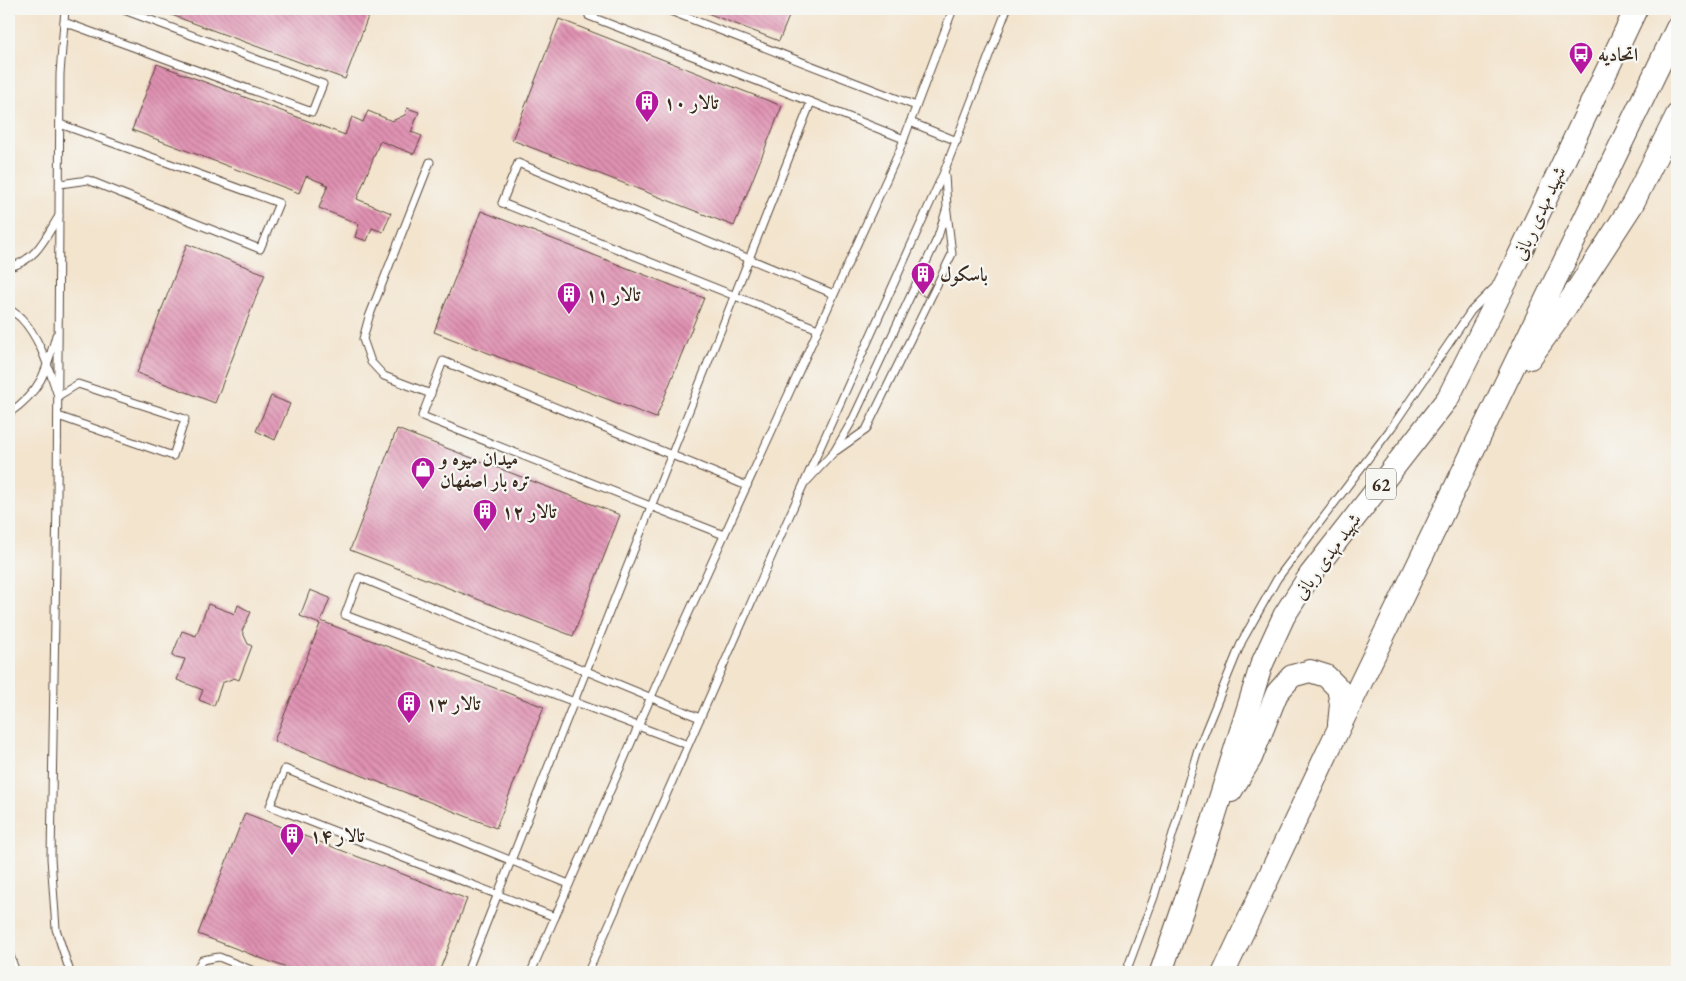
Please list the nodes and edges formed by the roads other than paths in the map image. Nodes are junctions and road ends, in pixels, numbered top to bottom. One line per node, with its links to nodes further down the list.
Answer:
1 (65, 9): 9 (lane)
2 (121, 9): 9 (lane)
3 (591, 9): 12 (lane)
4 (665, 9): 13 (lane)
5 (953, 9): 13 (lane)
6 (1007, 9): 18 (lane)
7 (1626, 9): 11 (lane)
8 (1636, 9): 11 (highway, شهید مهدی ربانی / 62)
9 (64, 22): 16 (lane)
10 (1677, 28): 35 (highway)
11 (1614, 54): 26 (highway, شهید مهدی ربانی / 62)
12 (811, 102): 17 (lane); 24 (lane)
13 (916, 106): 15 (lane)
14 (1677, 115): 35 (highway)
15 (910, 122): 17 (lane); 18 (lane)
16 (60, 124): 21 (lane); 21 (lane)
17 (904, 139): 27 (lane)
18 (957, 141): 20 (lane)
19 (430, 162): 33 (lane)
20 (944, 172): 22 (lane); 40 (lane)
21 (60, 184): 23 (lane)
22 (946, 207): 38 (lane); 38 (lane)
23 (60, 215): 25 (lane); 30 (lane)
24 (749, 259): 27 (lane); 28 (lane); 28 (lane)
25 (9, 267)
26 (1513, 268): 51 (highway, شهید مهدی ربانی / 62); 64 (lane)
27 (834, 294): 31 (lane)
28 (735, 296): 31 (lane); 39 (lane)
29 (9, 309): 32 (lane)
30 (59, 326): 32 (lane); 34 (lane)
31 (818, 329): 41 (lane)
32 (48, 365): 34 (lane); 36 (lane)
33 (431, 394): 39 (lane); 42 (lane)
34 (58, 396): 37 (lane); 37 (lane)
35 (1496, 405): 49 (highway)
36 (9, 413)
37 (58, 416): 58 (lane)
38 (834, 452): 40 (lane)
39 (672, 455): 41 (lane); 42 (lane)
40 (803, 485): 47 (lane)
41 (746, 486): 43 (lane)
42 (651, 507): 43 (lane); 44 (lane)
43 (724, 535): 45 (lane)
44 (586, 671): 45 (lane); 46 (lane); 46 (lane)
45 (651, 698): 47 (lane); 48 (lane)
46 (574, 702): 48 (lane); 52 (lane)
47 (700, 718): 50 (lane)
48 (638, 726): 50 (lane); 53 (lane)
49 (1338, 730): 51 (highway); 66 (highway)
50 (688, 745): 63 (lane)
51 (1213, 822): 65 (highway, شهید مهدی ربانی / 62)
52 (511, 861): 53 (lane); 54 (lane); 54 (lane)
53 (569, 884): 55 (lane)
54 (498, 894): 55 (lane); 61 (lane)
55 (555, 916): 62 (lane)
56 (9, 953): 57 (lane)
57 (16, 972)
58 (70, 972)
59 (195, 972): 60 (lane)
60 (256, 972)
61 (467, 972)
62 (531, 972)
63 (588, 972)
64 (1126, 972)
65 (1161, 972)
66 (1224, 972)

